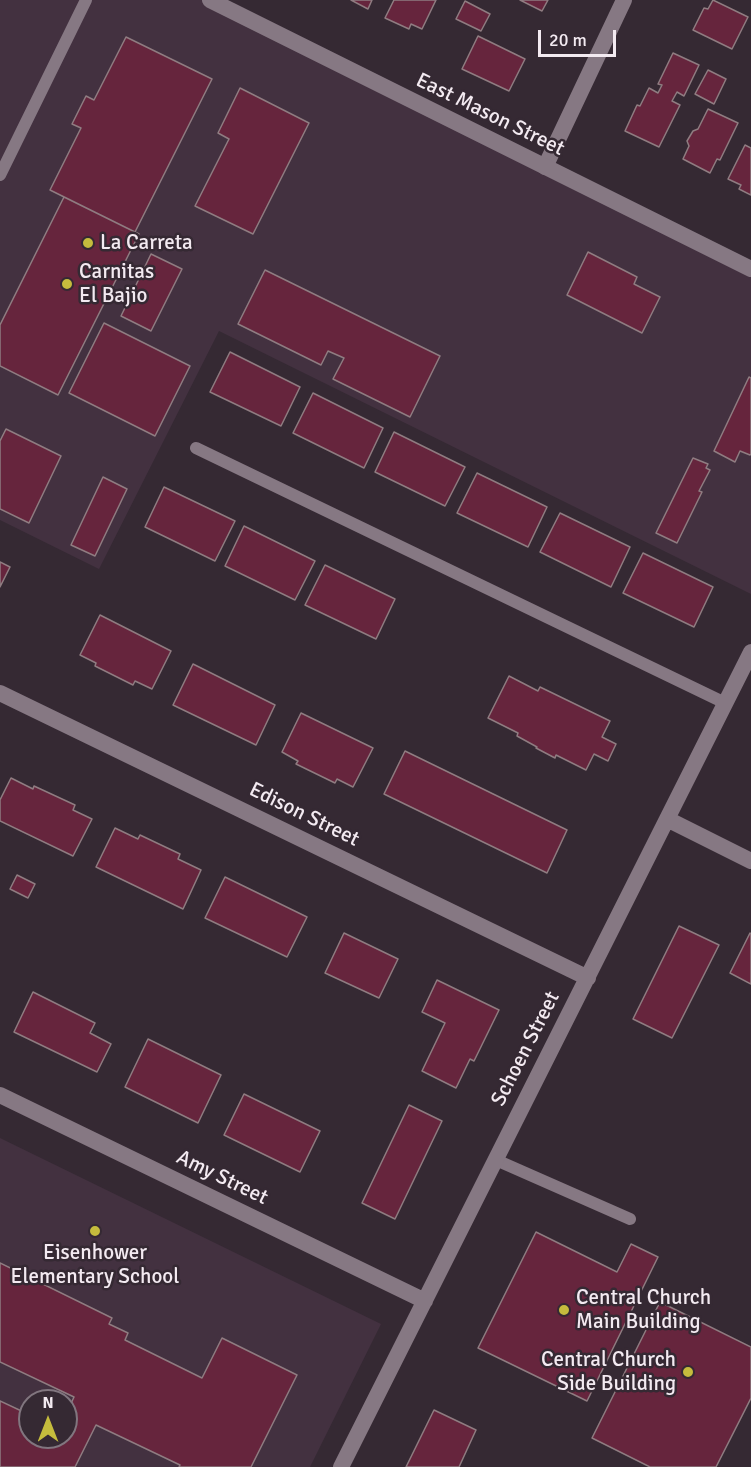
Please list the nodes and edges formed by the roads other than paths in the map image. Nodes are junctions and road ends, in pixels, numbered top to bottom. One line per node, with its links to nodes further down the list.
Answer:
1 (86, 0): 5 (lane)
2 (210, 0): 4 (street, East Mason Street)
3 (624, 0): 4 (street)
4 (545, 167): 6 (street, East Mason Street)
5 (0, 176)
6 (751, 270)
7 (196, 448): 10 (lane)
8 (751, 652): 10 (street, Schoen Street)
9 (0, 693): 13 (street, Edison Street)
10 (725, 703): 11 (street, Schoen Street)
11 (667, 819): 12 (street); 13 (street, Schoen Street)
12 (751, 861)
13 (588, 978): 15 (street, Schoen Street)
14 (0, 1095): 17 (street, Amy Street)
15 (496, 1160): 16 (lane); 17 (street, Schoen Street)
16 (630, 1219)
17 (425, 1301): 18 (street, Schoen Street)
18 (341, 1467)

